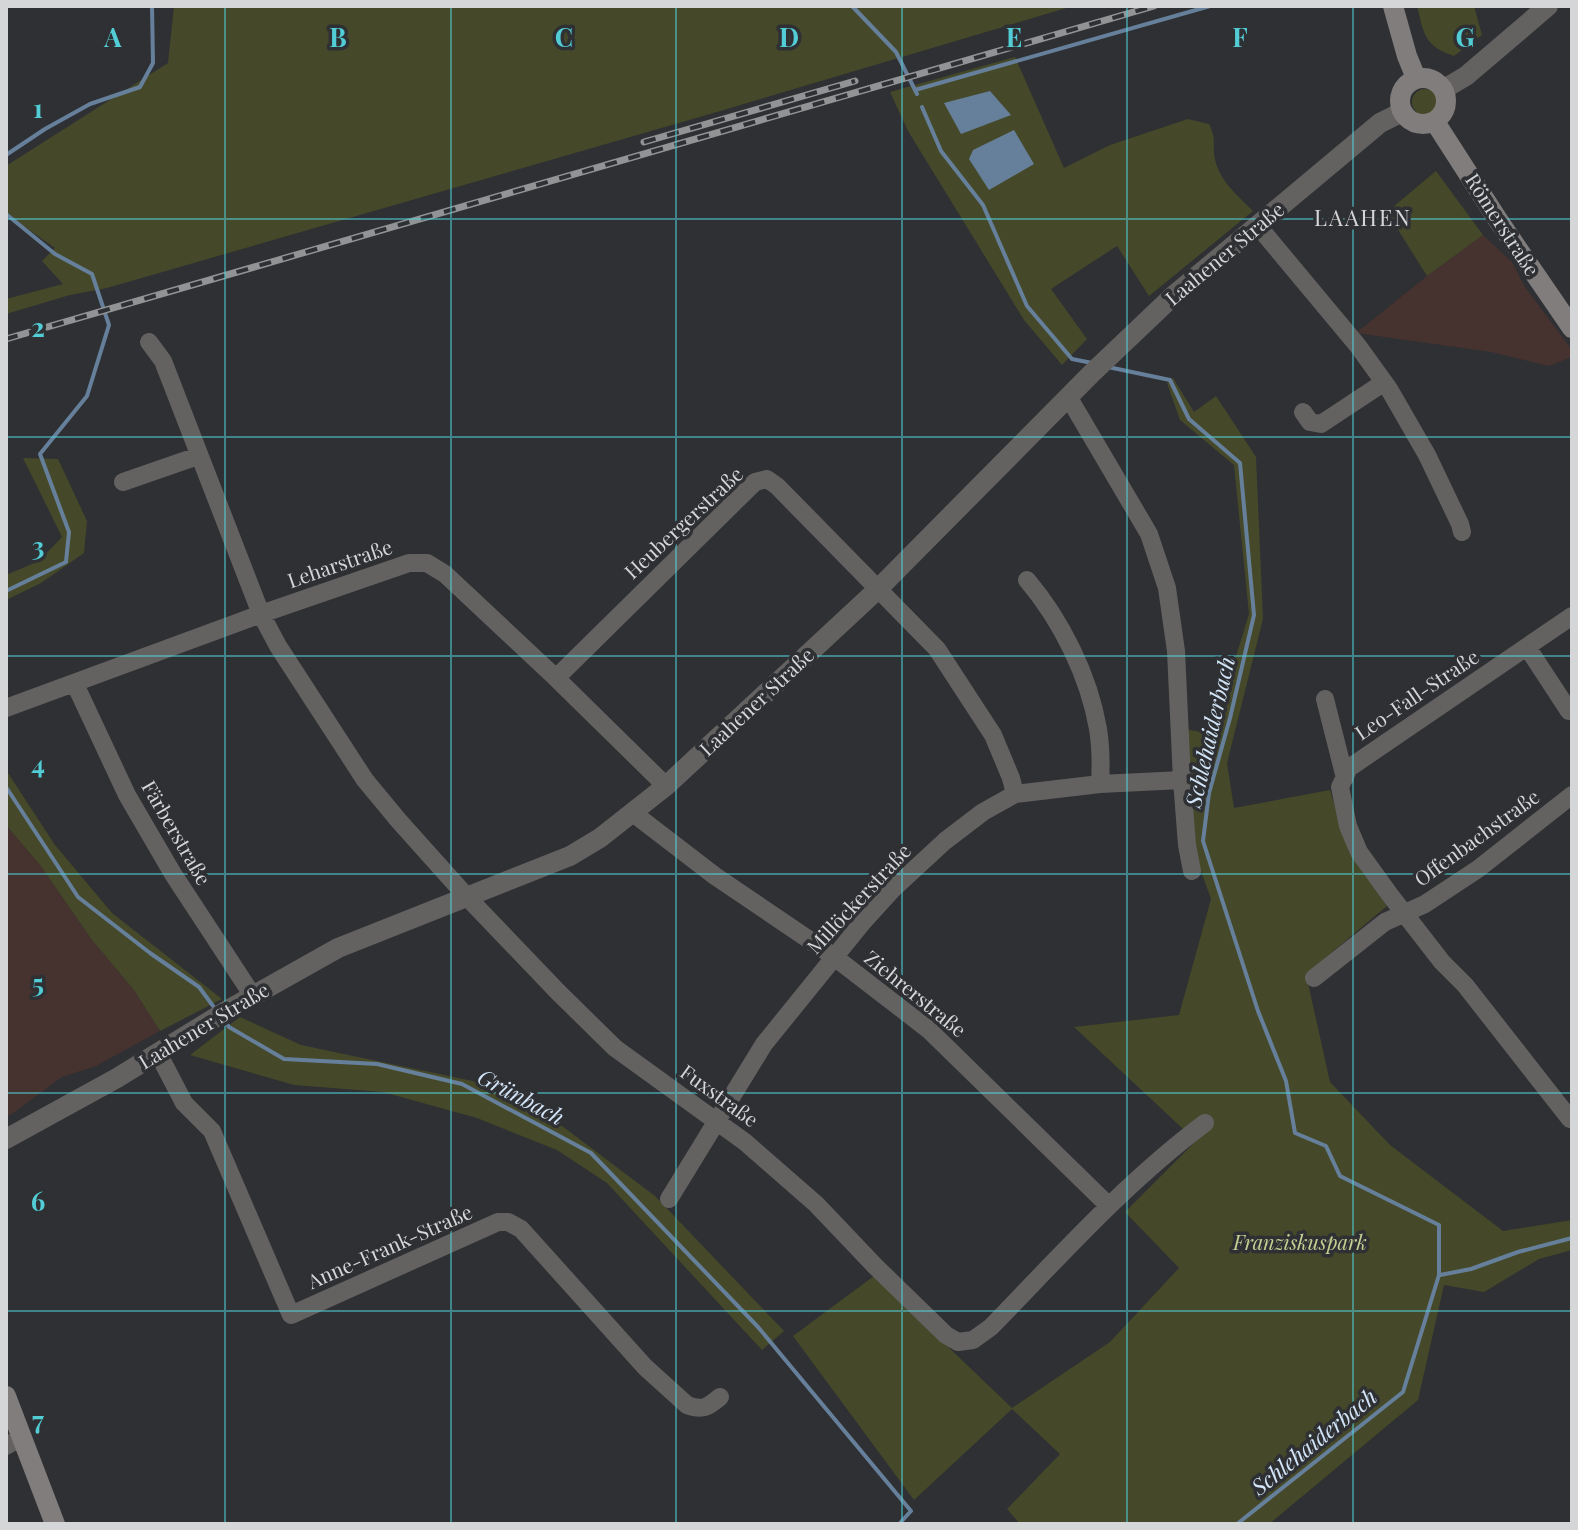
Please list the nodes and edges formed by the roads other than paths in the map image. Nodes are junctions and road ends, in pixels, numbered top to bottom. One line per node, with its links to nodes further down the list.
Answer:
1 (1393, 6): 3 (main road)
2 (1548, 6): 4 (street)
3 (1416, 78): 4 (main road); 5 (main road)
4 (1444, 89): 6 (main road)
5 (1402, 112): 6 (main road); 7 (street, Laahener Straße)
6 (1435, 122): 8 (main road, Römerstraße)
7 (1258, 226): 10 (street); 11 (street, Laahener Straße)
8 (1572, 328)
9 (149, 342): 13 (street, Fuxstraße)
10 (1383, 383): 12 (street); 15 (street)
11 (1069, 398): 17 (street, Laahener Straße); 27 (street)
12 (1303, 412)
13 (198, 456): 14 (street); 18 (street, Fuxstraße)
14 (123, 482)
15 (1462, 532)
16 (1027, 580): 28 (street)
17 (878, 589): 21 (street, Heubergerstraße); 29 (street, Laahener Straße); 30 (street)
18 (261, 614): 21 (street, Leharstraße); 22 (street, Leharstraße); 34 (street, Fuxstraße)
19 (1572, 616): 20 (street, Leo-Fall-Straße)
20 (1527, 647): 25 (street); 26 (street, Leo-Fall-Straße)
21 (556, 678): 29 (street, Leharstraße)
22 (75, 684): 24 (street, Leharstraße); 38 (street, Färberstraße)
23 (1325, 699): 26 (street)
24 (6, 708)
25 (1572, 708)
26 (1345, 778): 35 (street)
27 (1182, 780): 28 (street, Millöckerstraße); 33 (street)
28 (1100, 784): 30 (street, Millöckerstraße)
29 (666, 786): 32 (street, Laahener Straße)
30 (1015, 794): 36 (street, Millöckerstraße)
31 (1572, 795): 35 (street, Offenbachstraße)
32 (633, 813): 34 (street, Laahener Straße); 36 (street, Ziehrerstraße)
33 (1192, 871)
34 (468, 898): 38 (street, Laahener Straße); 41 (street, Fuxstraße)
35 (1405, 913): 37 (street); 40 (street)
36 (833, 956): 41 (street, Millöckerstraße); 45 (street, Ziehrerstraße)
37 (1314, 978)
38 (253, 996): 39 (street, Laahener Straße)
39 (158, 1053): 43 (street, Laahener Straße); 47 (street, Anne-Frank-Straße)
40 (1570, 1119)
41 (717, 1121): 44 (street, Millöckerstraße); 45 (street, Fuxstraße)
42 (1205, 1123): 45 (street, Fuxstraße)
43 (6, 1139)
44 (669, 1199)
45 (1109, 1206)
46 (6, 1396): 48 (main road)
47 (720, 1397)
48 (14, 1442): 49 (main road)
49 (55, 1524)

